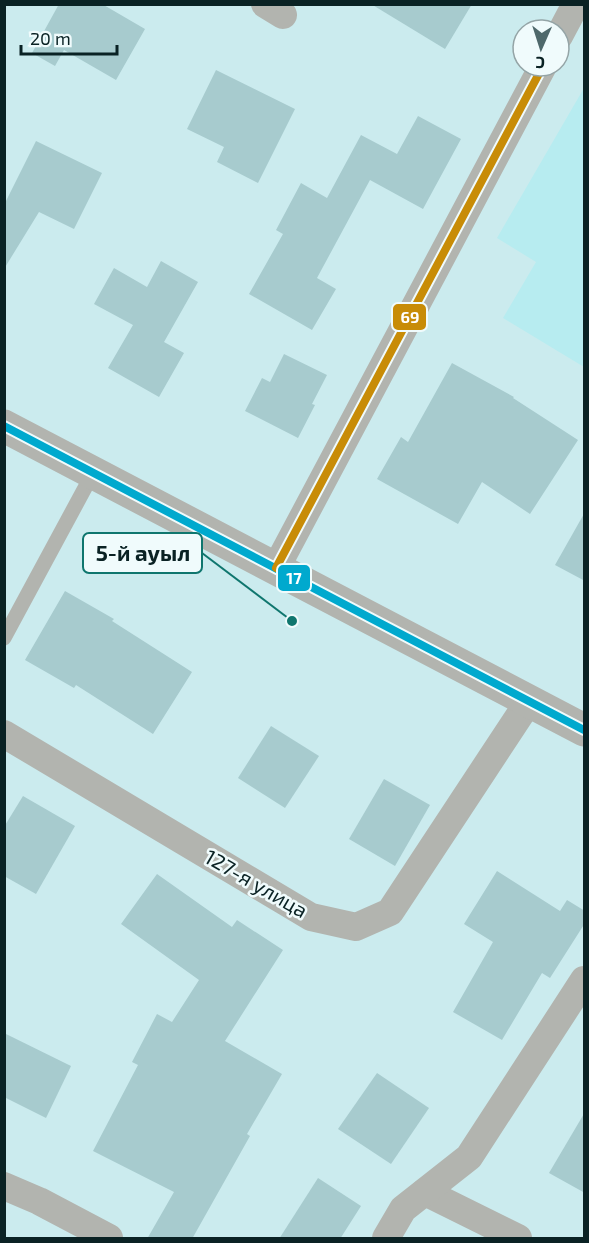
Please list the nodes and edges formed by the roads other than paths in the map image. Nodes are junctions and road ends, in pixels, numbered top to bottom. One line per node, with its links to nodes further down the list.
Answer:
1 (576, 4): 2 (street)
2 (569, 18)
3 (537, 78): 6 (street)
4 (4, 426): 5 (street)
5 (93, 473): 6 (street); 7 (lane)
6 (276, 568): 8 (street)
7 (4, 638)
8 (529, 701): 9 (street); 10 (street, 127-я улица)
9 (585, 730)
10 (4, 734)
11 (585, 981): 13 (street)
12 (4, 1186): 14 (street)
13 (425, 1192): 15 (street); 16 (street)
14 (109, 1239)
15 (387, 1239)
16 (518, 1239)

